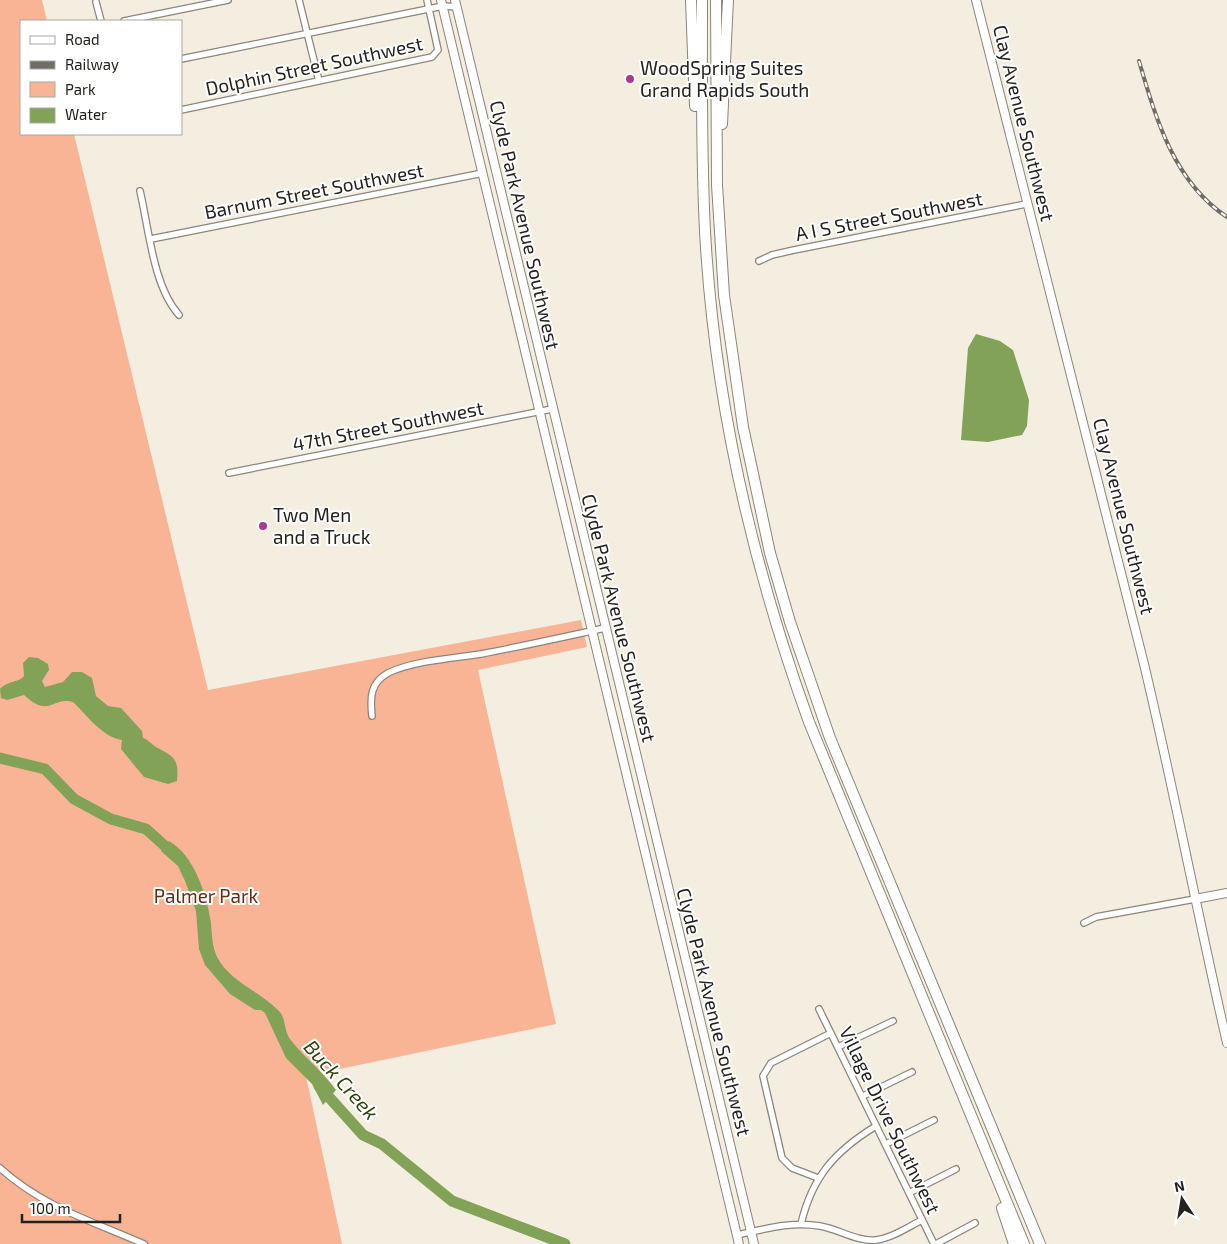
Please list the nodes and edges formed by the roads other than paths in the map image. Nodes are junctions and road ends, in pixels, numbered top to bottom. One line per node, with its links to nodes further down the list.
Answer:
1 (228, 0): 14 (street)
2 (299, 0): 15 (street)
3 (427, 0): 12 (street)
4 (691, 0): 23 (highway)
5 (702, 0): 23 (highway)
6 (716, 0): 20 (highway)
7 (728, 0): 20 (highway)
8 (976, 0): 22 (main road, Clay Avenue Southwest)
9 (96, 2): 13 (street)
10 (442, 3): 11 (street); 12 (street); 19 (main road, Clyde Park Avenue Southwest)
11 (456, 3): 27 (main road, Clyde Park Avenue Southwest)
12 (429, 9): 15 (street); 17 (street, Dolphin Street Southwest)
13 (101, 20)
14 (129, 20)
15 (308, 34): 16 (street); 17 (street)
16 (182, 59)
17 (319, 81): 18 (street, Dolphin Street Southwest)
18 (182, 110)
19 (483, 173): 24 (street, Barnum Street Southwest); 25 (main road, Clyde Park Avenue Southwest)
20 (717, 184): 71 (highway)
21 (140, 191): 24 (street)
22 (1026, 204): 26 (street, A I S Street Southwest); 40 (main road, Clay Avenue Southwest)
23 (705, 231): 52 (highway)
24 (151, 240): 28 (street)
25 (503, 260): 27 (main road); 30 (main road, Clyde Park Avenue Southwest)
26 (759, 261)
27 (523, 285): 29 (main road, Clyde Park Avenue Southwest)
28 (178, 315)
29 (552, 409): 30 (street, 47th Street Southwest); 32 (main road, Clyde Park Avenue Southwest)
30 (539, 412): 31 (street, 47th Street Southwest); 33 (main road, Clyde Park Avenue Southwest)
31 (230, 473)
32 (605, 628): 33 (street); 34 (main road, Clyde Park Avenue Southwest)
33 (591, 631): 35 (main road, Clyde Park Avenue Southwest); 36 (street)
34 (620, 692): 35 (main road); 37 (main road, Clyde Park Avenue Southwest)
35 (606, 696): 38 (main road, Clyde Park Avenue Southwest)
36 (372, 716)
37 (663, 869): 38 (main road); 45 (main road, Clyde Park Avenue Southwest)
38 (650, 873): 47 (main road, Clyde Park Avenue Southwest)
39 (1227, 893): 40 (main road)
40 (1195, 899): 41 (street); 46 (main road, Clay Avenue Southwest)
41 (1084, 923)
42 (819, 1009): 44 (street, Village Drive Southwest)
43 (893, 1021): 48 (street)
44 (830, 1033): 48 (street, Village Drive Southwest); 57 (street)
45 (705, 1043): 47 (main road); 62 (main road, Clyde Park Avenue Southwest)
46 (1227, 1043)
47 (692, 1046): 63 (main road, Clyde Park Avenue Southwest)
48 (838, 1047): 50 (street, Village Drive Southwest)
49 (912, 1072): 50 (street)
50 (863, 1096): 53 (street, Village Drive Southwest)
51 (934, 1120): 54 (street)
52 (973, 1122): 69 (highway); 70 (highway)
53 (876, 1126): 54 (street, Village Drive Southwest); 57 (street)
54 (886, 1144): 58 (street, Village Drive Southwest)
55 (0, 1168): 65 (street)
56 (956, 1170): 58 (street)
57 (818, 1178): 61 (street)
58 (909, 1193): 59 (street, Village Drive Southwest)
59 (922, 1220): 64 (street); 68 (street, Village Drive Southwest)
60 (975, 1223): 68 (street)
61 (801, 1224): 62 (street); 64 (street)
62 (751, 1232): 63 (street); 67 (main road, Clyde Park Avenue Southwest)
63 (737, 1235): 66 (main road, Clyde Park Avenue Southwest)
64 (862, 1241)
65 (144, 1244)
66 (739, 1244)
67 (754, 1244)
68 (935, 1244)
69 (1014, 1244)
70 (1024, 1244)
71 (1041, 1244)

